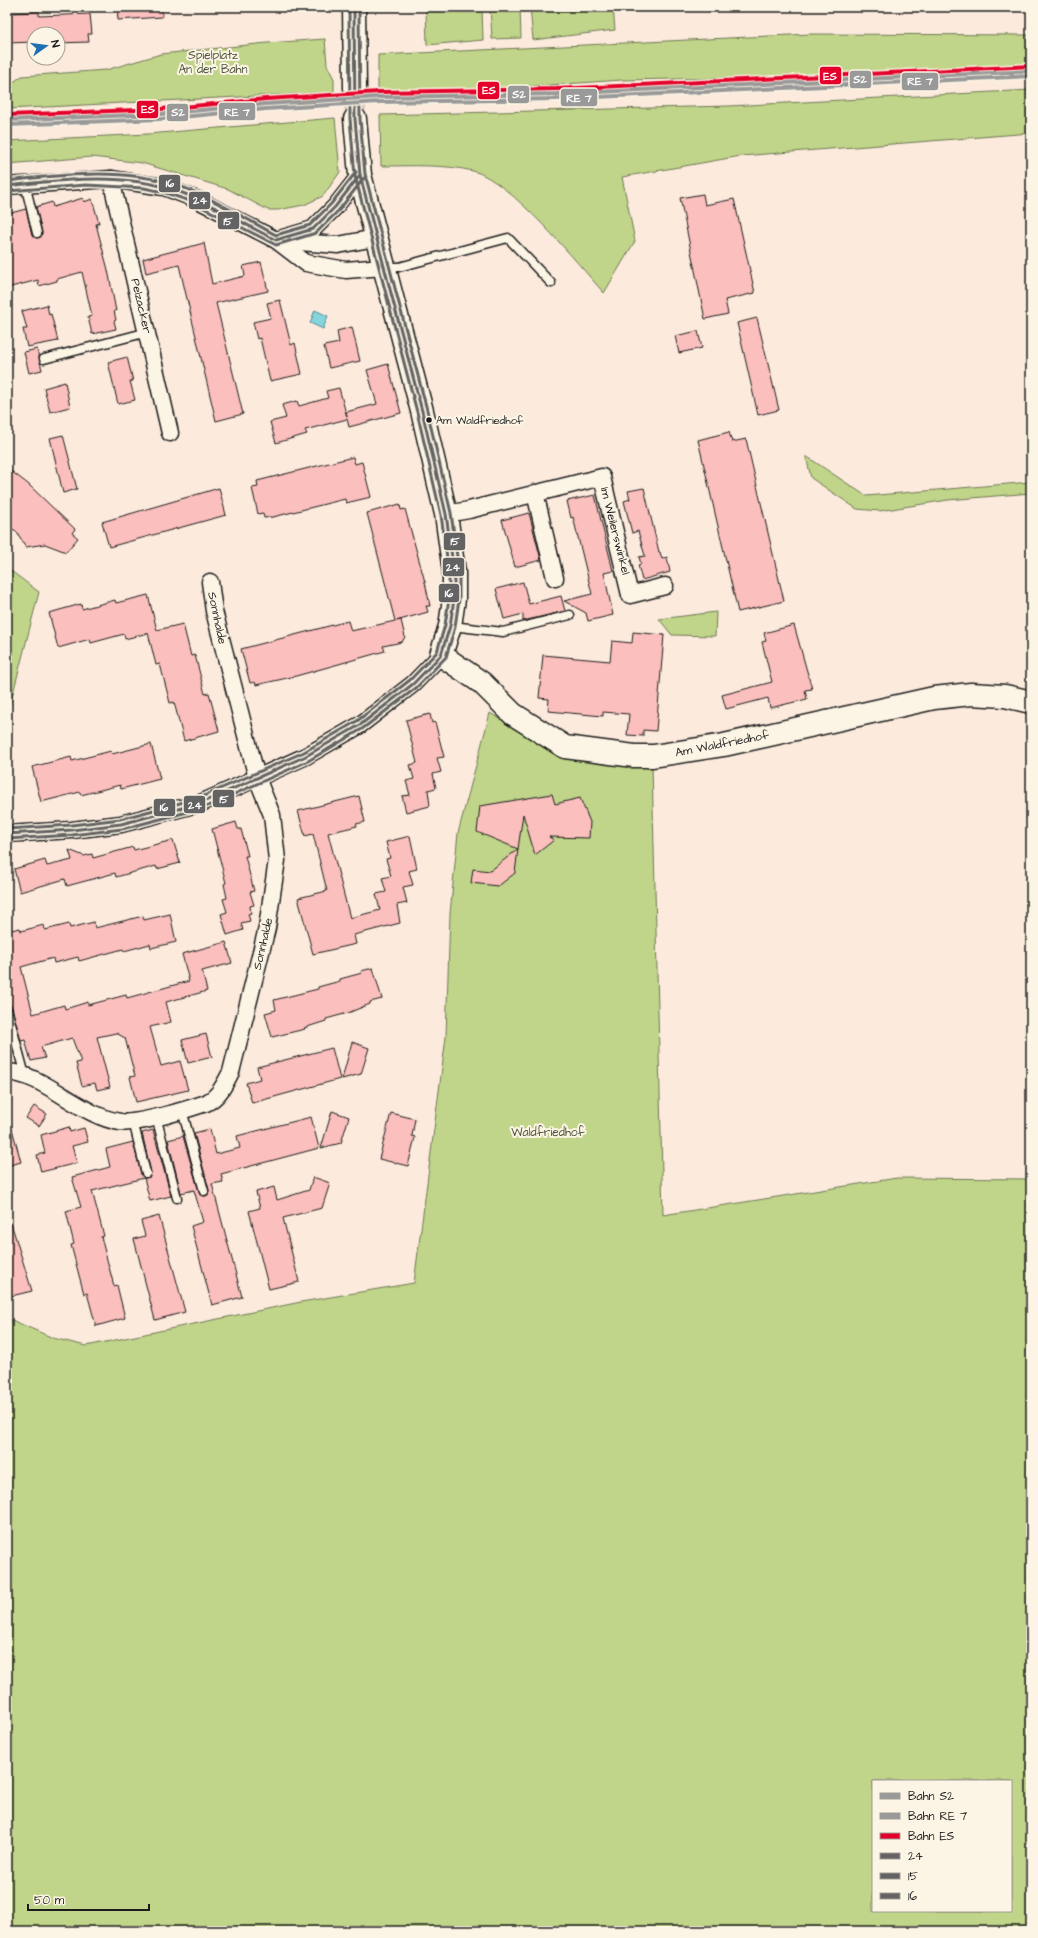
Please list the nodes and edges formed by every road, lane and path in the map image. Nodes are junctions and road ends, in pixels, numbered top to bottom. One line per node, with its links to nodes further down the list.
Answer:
1 (354, 7): 2 (street)
2 (355, 88)
3 (355, 118): 4 (street)
4 (359, 167): 9 (street); 10 (street)
5 (112, 179): 6 (street); 10 (street); 13 (street, Pelzacker)
6 (25, 184): 7 (street); 8 (lane)
7 (7, 186)
8 (37, 233)
9 (375, 238): 10 (street); 11 (street)
10 (276, 240): 11 (street)
11 (383, 266): 12 (lane); 17 (street)
12 (552, 282)
13 (148, 332): 14 (lane); 15 (street, Pelzacker)
14 (44, 359)
15 (170, 432)
16 (535, 493): 17 (street, Im Weilerswinkel); 18 (street); 20 (street, Im Weilerswinkel)
17 (446, 514): 22 (street)
18 (555, 578)
19 (210, 582): 25 (street, Sonnhalde)
20 (665, 586)
21 (570, 615): 22 (lane)
22 (450, 626): 23 (street)
23 (441, 655): 24 (street, Am Waldfriedhof); 25 (street)
24 (1031, 702)
25 (257, 778): 26 (street); 29 (street, Sonnhalde)
26 (7, 834)
27 (7, 1008): 28 (lane, Sonnhalde)
28 (14, 1072): 31 (street, Sonnhalde)
29 (182, 1110): 30 (street, Sonnhalde); 33 (lane)
30 (156, 1116): 31 (street, Sonnhalde); 34 (lane)
31 (133, 1121): 32 (lane)
32 (146, 1174)
33 (204, 1191)
34 (177, 1198)

